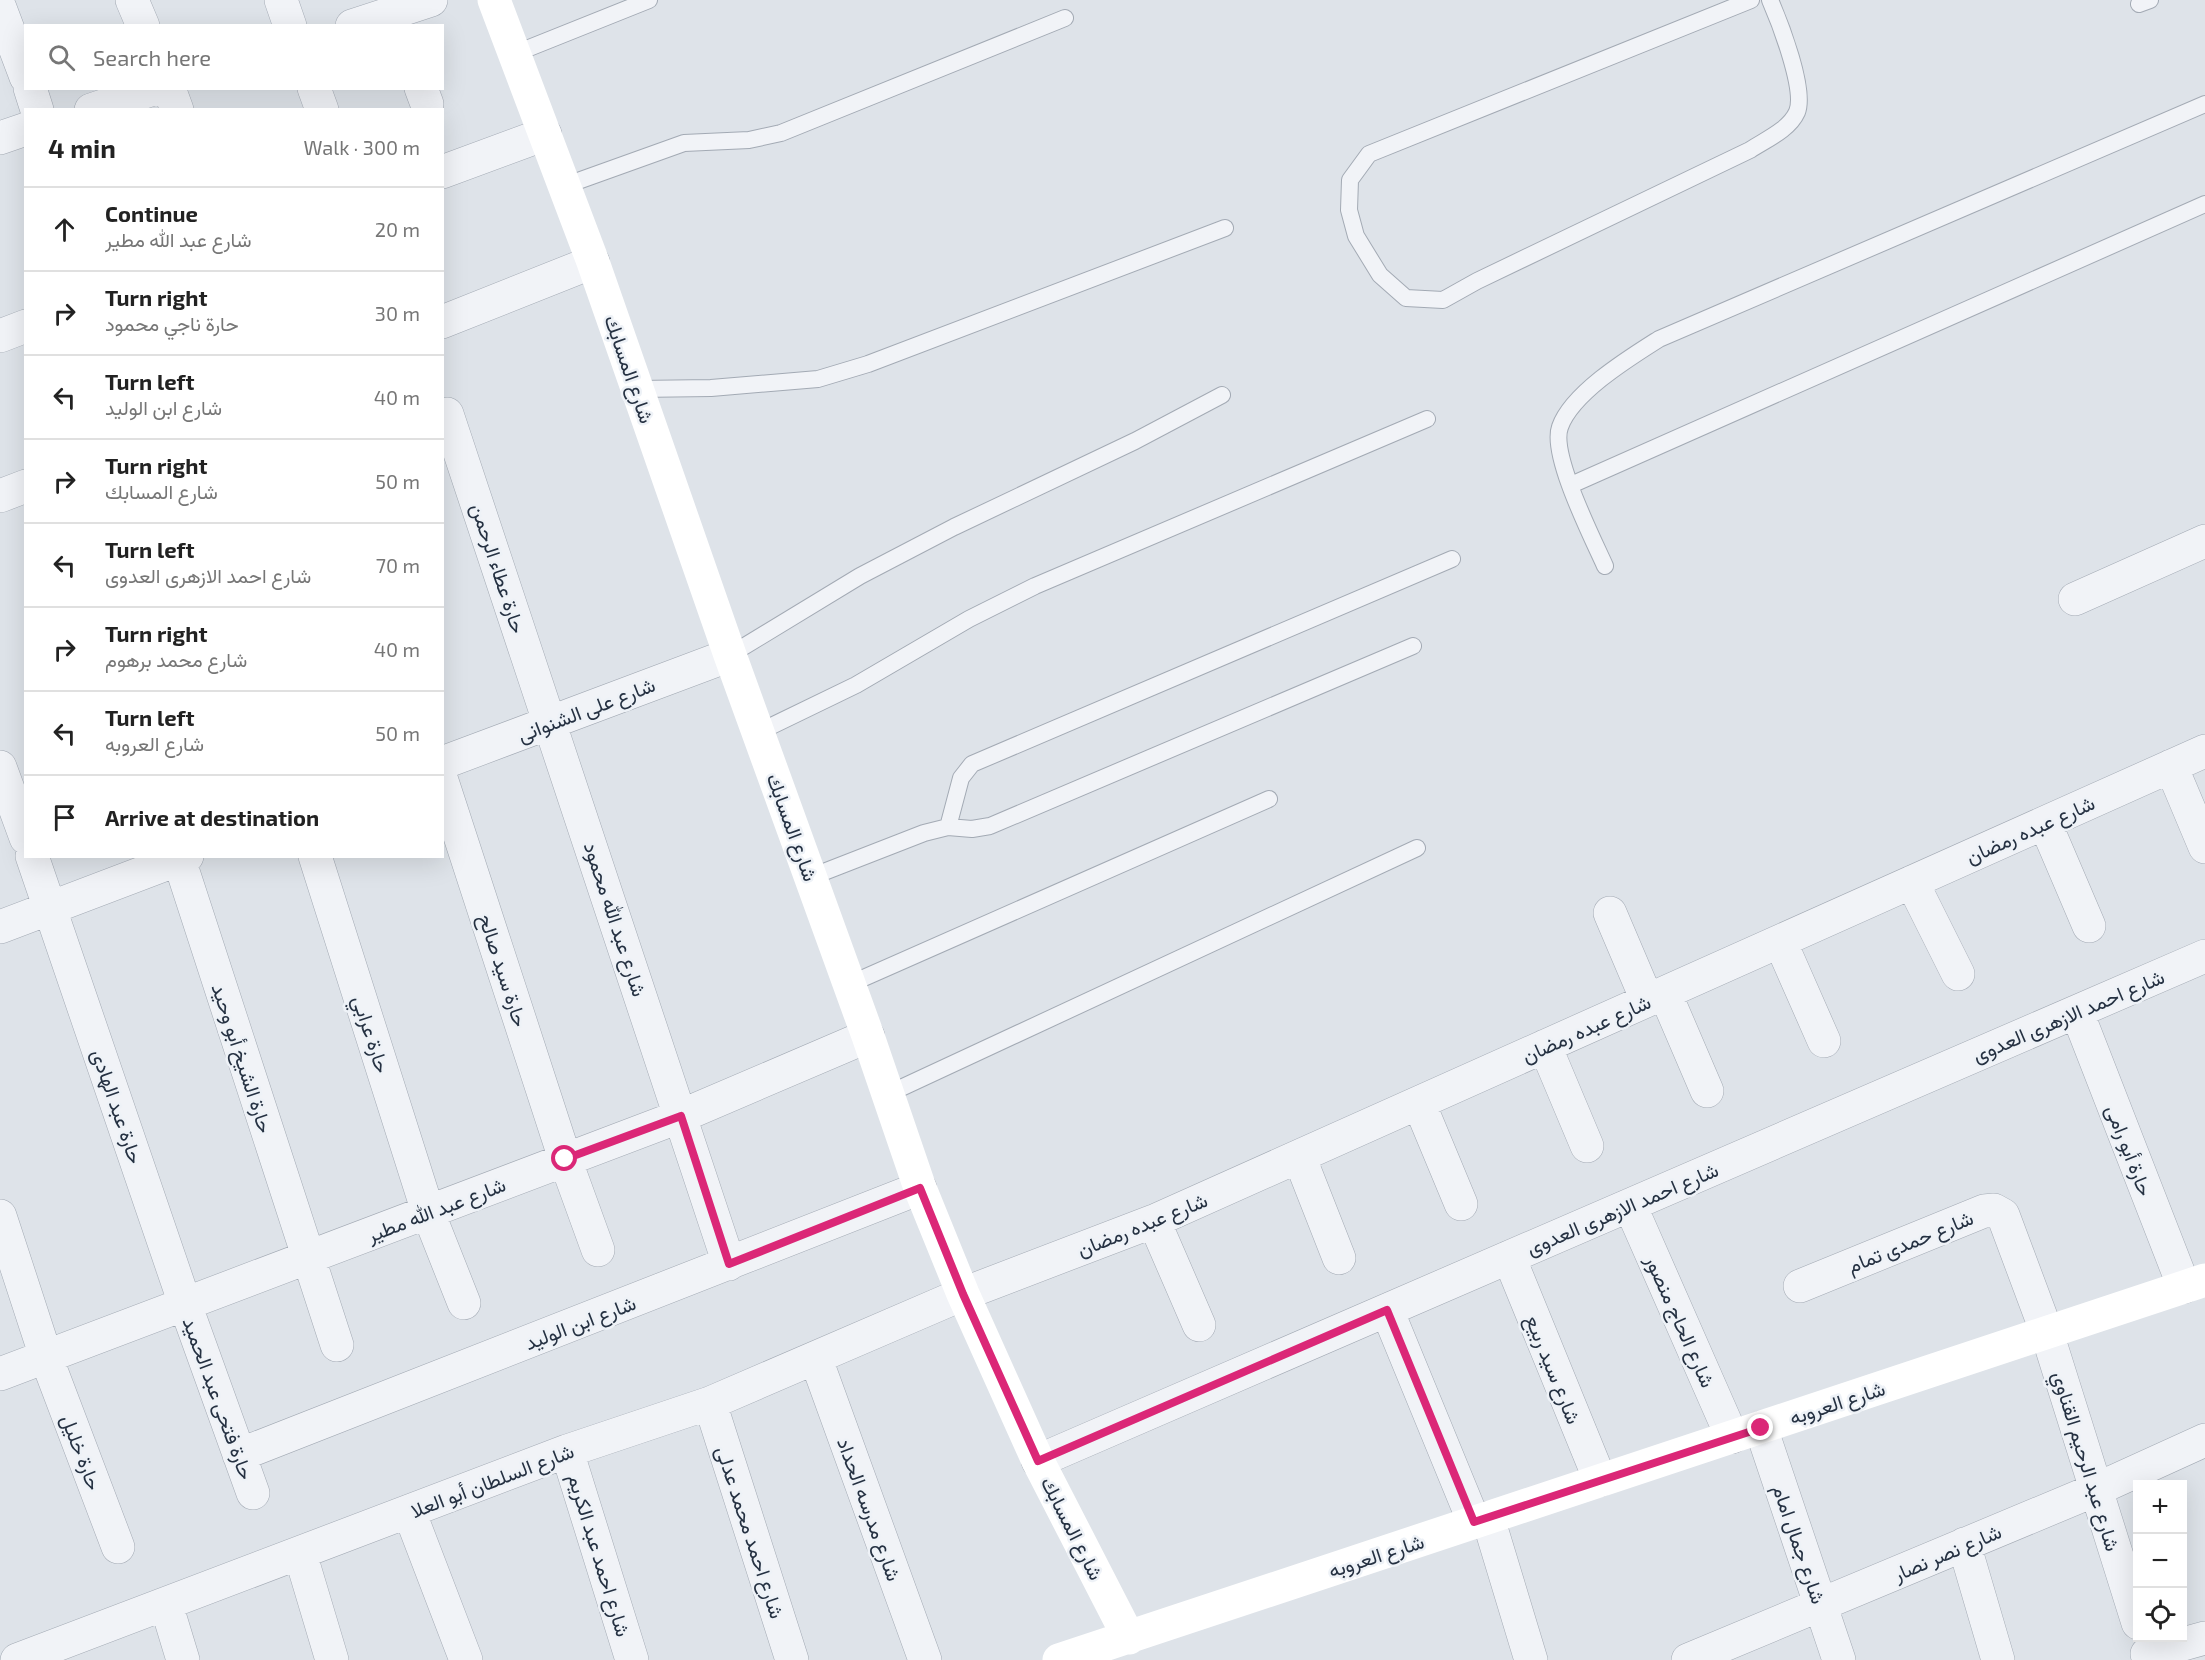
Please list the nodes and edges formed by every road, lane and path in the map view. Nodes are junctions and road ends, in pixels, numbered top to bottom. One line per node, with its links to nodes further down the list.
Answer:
1 (132, 0): 11 (street)
2 (281, 0): 12 (street)
3 (431, 0): 10 (street)
4 (494, 0): 14 (street, شارع المسابك)
5 (649, 0): 14 (lane)
6 (1751, 0): 7 (lane)
7 (1770, 0)
8 (0, 8): 15 (street)
9 (1065, 18): 29 (lane)
10 (392, 19): 13 (street)
11 (142, 24)
12 (289, 24)
13 (363, 24)
14 (514, 54): 26 (street, شارع المسابك)
15 (24, 72)
16 (31, 90): 21 (street)
17 (150, 90): 22 (street)
18 (170, 90): 23 (street)
19 (315, 90): 24 (street)
20 (2205, 104): 40 (lane)
21 (36, 108)
22 (97, 108)
23 (176, 108)
24 (321, 108)
25 (24, 130): 27 (street)
26 (545, 134): 28 (street); 29 (street, شارع المسابك)
27 (0, 138)
28 (444, 171)
29 (564, 186): 32 (street, شارع المسابك)
30 (2205, 204): 40 (lane)
31 (1225, 228): 36 (lane)
32 (593, 262): 33 (street); 36 (street, شارع المسابك)
33 (444, 321)
34 (24, 327): 35 (street)
35 (0, 336)
36 (637, 389): 48 (street, شارع المسابك)
37 (1222, 395): 48 (lane)
38 (447, 414): 49 (street, حارة عطاء الرحمن)
39 (1426, 419): 50 (lane)
40 (1570, 485): 45 (lane)
41 (24, 487): 42 (street)
42 (0, 496)
43 (2205, 541): 46 (street)
44 (1452, 559): 58 (lane)
45 (1605, 566)
46 (2075, 599)
47 (1413, 646): 58 (lane)
48 (730, 655): 49 (street, شارع على الشنوانى); 50 (street, شارع المسابك)
49 (550, 722): 52 (street, شارع على الشنوانى); 83 (street, شارع عبد الله محمود)
50 (759, 732): 65 (street, شارع المسابك)
51 (2205, 751): 54 (street, شارع عبده رمضان)
52 (444, 762)
53 (0, 766): 59 (street)
54 (2171, 766): 57 (street, شارع عبده رمضان); 61 (street)
55 (444, 787): 86 (street, حارة سيد صالح)
56 (1269, 799): 74 (lane)
57 (2045, 823): 66 (street, شارع عبده رمضان); 69 (street)
58 (948, 827): 65 (lane)
59 (24, 832)
60 (1417, 848): 81 (lane)
61 (2205, 848)
62 (33, 858): 67 (street, حارة عبد الهادى)
63 (181, 858): 67 (street); 94 (street, حارة الشيخ أبو وحيد)
64 (316, 858): 90 (street, حارة عرابي)
65 (811, 878): 74 (street, شارع المسابك)
66 (1912, 882): 71 (street, شارع عبده رمضان); 73 (street)
67 (51, 908): 70 (street); 102 (street, حارة عبد الهادى)
68 (1610, 913): 75 (street)
69 (2089, 926)
70 (0, 927)
71 (1780, 941): 75 (street, شارع عبده رمضان); 78 (street)
72 (2205, 956): 76 (street, شارع احمد الازهرى العدوى)
73 (1958, 974)
74 (850, 984): 77 (street, شارع المسابك)
75 (1656, 997): 79 (street, شارع عبده رمضان); 80 (street)
76 (2077, 1012): 89 (street, شارع احمد الازهرى العدوى); 98 (street, حارة أبو رامى)
77 (868, 1036): 81 (street, شارع المسابك); 83 (street, شارع عبد الله مطير)
78 (1824, 1041)
79 (1545, 1046): 82 (street, شارع عبده رمضان); 84 (street)
80 (1707, 1090)
81 (888, 1094): 87 (street, شارع المسابك)
82 (1419, 1103): 85 (street, شارع عبده رمضان); 88 (street)
83 (681, 1116): 86 (street, شارع عبد الله مطير); 97 (street, شارع عبد الله محمود)
84 (1587, 1146)
85 (1299, 1156): 92 (street, شارع عبده رمضان); 96 (street)
86 (565, 1159): 90 (street, شارع عبد الله مطير); 93 (street, حارة سيد صالح)
87 (920, 1188): 97 (street, شارع ابن الوليد); 100 (street, شارع المسابك)
88 (1461, 1204)
89 (1630, 1205): 95 (street, شارع احمد الازهرى العدوى); 111 (street, شارع الحاج منصور)
90 (428, 1212): 94 (street, شارع عبد الله مطير); 101 (street, حارة عرابي)
91 (0, 1216): 107 (street, حارة خليل)
92 (1154, 1221): 100 (street, شارع عبده رمضان); 104 (street)
93 (598, 1250)
94 (307, 1257): 102 (street, شارع عبد الله مطير); 106 (street, حارة الشيخ أبو وحيد)
95 (1509, 1257): 103 (street, شارع احمد الازهرى العدوى); 116 (street, شارع سيد ربيع)
96 (1339, 1258)
97 (729, 1264): 114 (street, شارع ابن الوليد)
98 (2194, 1284): 105 (street, شارع العروبه)
99 (1800, 1286): 105 (street, شارع حمدى تمام)
100 (963, 1294): 108 (street, شارع السلطان أبو العلا); 115 (street, شارع المسابك)
101 (464, 1303)
102 (185, 1304): 107 (street, شارع عبد الله مطير); 114 (street, حارة فتحى عبد الحميد)
103 (1387, 1310): 115 (street, شارع احمد الازهرى العدوى); 120 (street)
104 (1198, 1325)
105 (2047, 1333): 111 (street, شارع العروبه); 117 (street, شارع عبد الرحيم القناوي)
106 (337, 1345)
107 (46, 1357): 109 (street, شارع عبد الله مطير); 122 (street, حارة خليل)
108 (816, 1359): 110 (street, شارع السلطان أبو العلا); 137 (street, شارع مدرسه الحداد)
109 (0, 1374)
110 (711, 1403): 113 (street, شارع السلطان أبو العلا); 136 (street, شارع احمد محمد عدلى)
111 (1746, 1432): 116 (street, شارع العروبه); 125 (street, شارع جمال امام)
112 (2205, 1440): 117 (street, شارع نصر نصار)
113 (567, 1451): 119 (street, شارع السلطان أبو العلا); 135 (street, شارع احمد عبد الكريم)
114 (239, 1455): 118 (street, حارة فتحى عبد الحميد)
115 (1038, 1461): 128 (street, شارع المسابك)
116 (1600, 1480): 120 (street, شارع العروبه)
117 (2095, 1490): 121 (street, شارع نصر نصار); 126 (street, شارع عبد الرحيم القناوي)
118 (253, 1493)
119 (409, 1511): 123 (street, شارع السلطان أبو العلا); 134 (street)
120 (1481, 1520): 128 (street, شارع العروبه); 139 (street)
121 (1964, 1544): 125 (street, شارع نصر نصار); 141 (street)
122 (118, 1547)
123 (300, 1553): 124 (street, شارع السلطان أبو العلا); 133 (street)
124 (166, 1604): 130 (street, شارع السلطان أبو العلا); 132 (street)
125 (1821, 1605): 131 (street, شارع نصر نصار); 140 (street, شارع جمال امام)
126 (2133, 1608)
127 (2205, 1638): 129 (street)
128 (1120, 1647): 138 (street, شارع العروبه)
129 (2146, 1651)
130 (38, 1656)
131 (1693, 1659)
132 (183, 1660)
133 (332, 1660)
134 (466, 1660)
135 (632, 1660)
136 (792, 1660)
137 (925, 1660)
138 (1059, 1660)
139 (1531, 1660)
140 (1839, 1660)
141 (1998, 1660)

